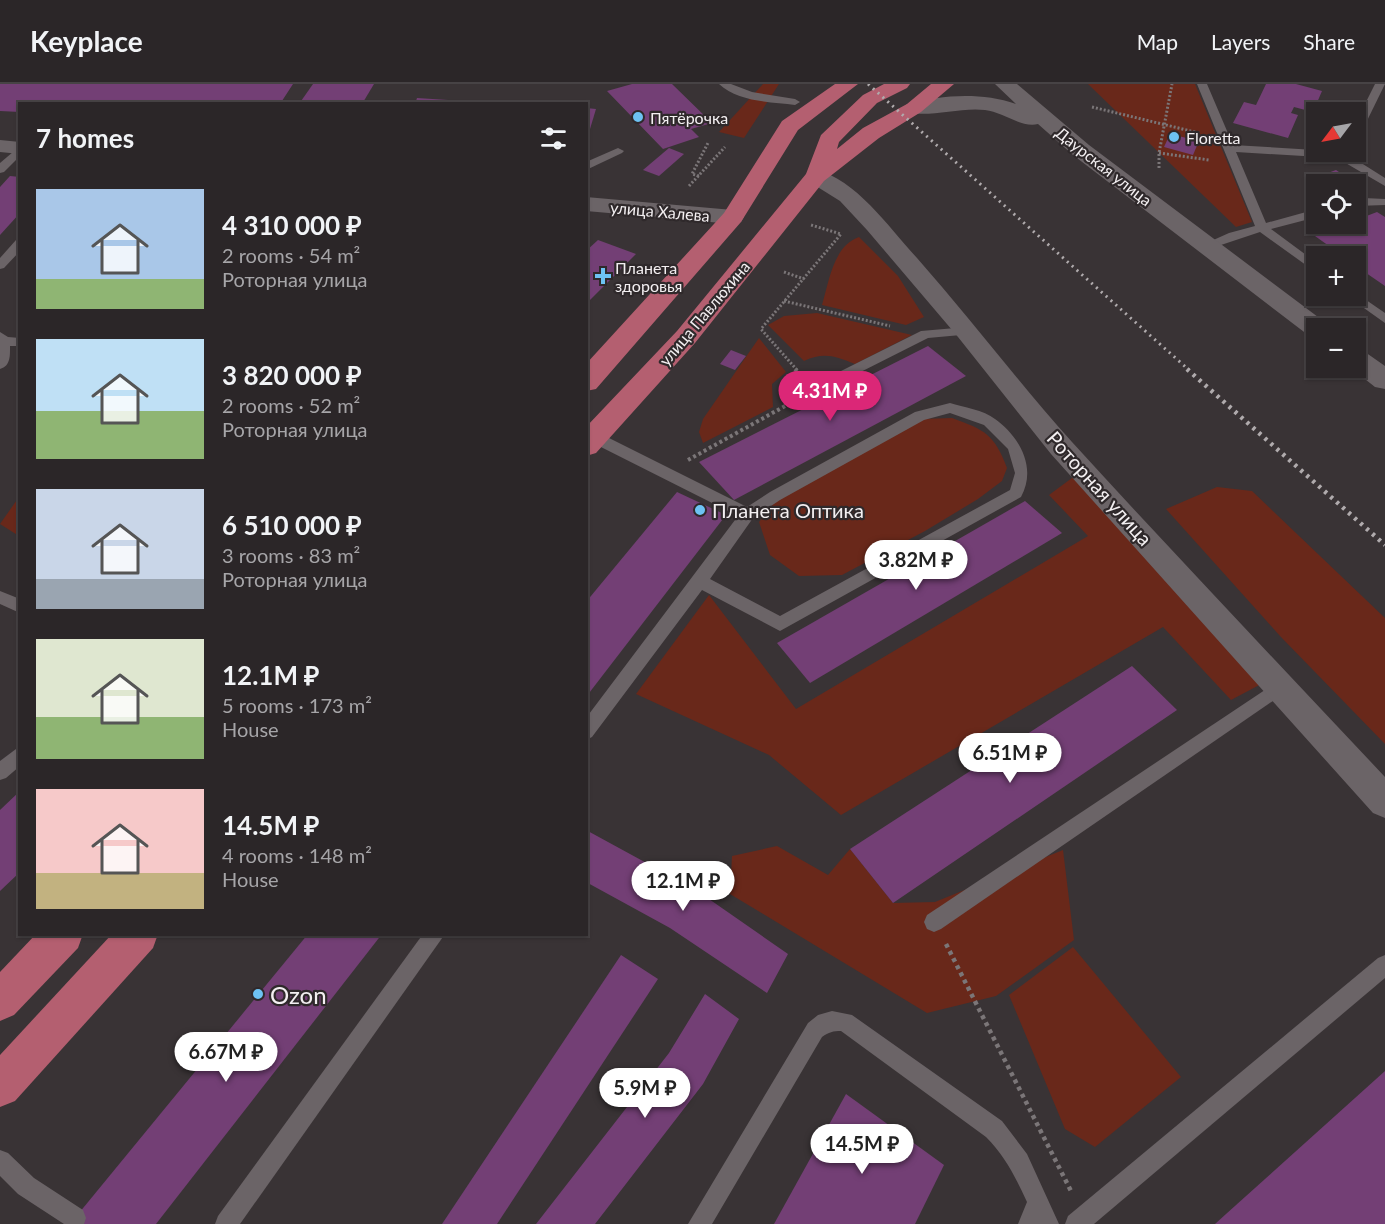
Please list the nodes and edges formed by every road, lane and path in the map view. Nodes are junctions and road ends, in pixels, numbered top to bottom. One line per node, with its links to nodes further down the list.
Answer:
1 (724, 84): 10 (lane)
2 (848, 84): 15 (main road)
3 (900, 84): 32 (main road, улица Павлюхина)
4 (944, 84): 12 (main road, улица Павлюхина)
5 (1005, 84): 22 (street, Даурская улица)
6 (1172, 84): 14 (path)
7 (1202, 84): 17 (lane)
8 (1380, 84): 13 (lane)
9 (1043, 89): 43 (street, Даурская улица)
10 (799, 93): 15 (main road)
11 (1092, 107): 14 (path)
12 (914, 108): 22 (street); 32 (main road, улица Павлюхина)
13 (1366, 113)
14 (1166, 125): 17 (path); 25 (path)
15 (790, 126): 39 (main road)
16 (708, 143): 31 (path)
17 (1227, 144): 23 (lane); 27 (lane)
18 (0, 146): 20 (street)
19 (725, 147): 31 (path)
20 (18, 149)
21 (618, 150): 28 (lane)
22 (1082, 150): 43 (street, Даурская улица)
23 (1306, 150)
24 (18, 151): 30 (lane)
25 (1159, 153): 27 (path); 29 (path)
26 (1354, 162): 33 (lane)
27 (1235, 164): 40 (lane)
28 (588, 166)
29 (1159, 168)
30 (0, 170)
31 (699, 176): 34 (path)
32 (816, 176): 52 (street, Роторная улица); 61 (main road, улица Павлюхина)
33 (1385, 183)
34 (689, 186)
35 (1366, 201): 36 (lane)
36 (1385, 202)
37 (588, 204): 39 (street, улица Халева)
38 (1306, 216): 40 (lane)
39 (733, 217): 59 (main road)
40 (1262, 228): 43 (lane); 44 (lane)
41 (841, 234): 47 (path)
42 (18, 245): 45 (lane)
43 (1206, 246): 51 (street, Даурская улица)
44 (1306, 261)
45 (0, 265)
46 (784, 272): 47 (path)
47 (804, 279): 48 (path)
48 (784, 301): 53 (path); 60 (path)
49 (1366, 305): 50 (lane)
50 (1385, 319)
51 (1306, 321)
52 (967, 331): 53 (lane); 67 (street, Роторная улица)
53 (926, 334): 60 (lane)
54 (2, 338): 55 (lane); 56 (lane)
55 (18, 342)
56 (0, 364)
57 (1366, 365): 58 (street)
58 (1384, 377)
59 (588, 380)
60 (814, 390): 62 (path)
61 (590, 441): 62 (lane)
62 (674, 475): 63 (lane)
63 (748, 514): 64 (lane); 64 (lane)
64 (700, 581): 68 (lane)
65 (0, 597): 66 (lane)
66 (18, 606)
67 (1280, 687): 71 (street, Роторная улица); 72 (lane)
68 (588, 729)
69 (18, 756): 70 (lane)
70 (0, 772)
71 (1385, 802)
72 (934, 922): 82 (path)
73 (61, 936): 77 (main road)
74 (137, 936): 78 (main road)
75 (434, 936): 83 (lane)
76 (1385, 965): 82 (lane)
77 (0, 1001)
78 (0, 1086)
79 (0, 1161): 81 (lane)
80 (1038, 1202): 84 (lane); 85 (lane); 86 (lane)
81 (75, 1218)
82 (1080, 1221)
83 (226, 1224)
84 (699, 1224)
85 (1029, 1224)
86 (1048, 1224)

